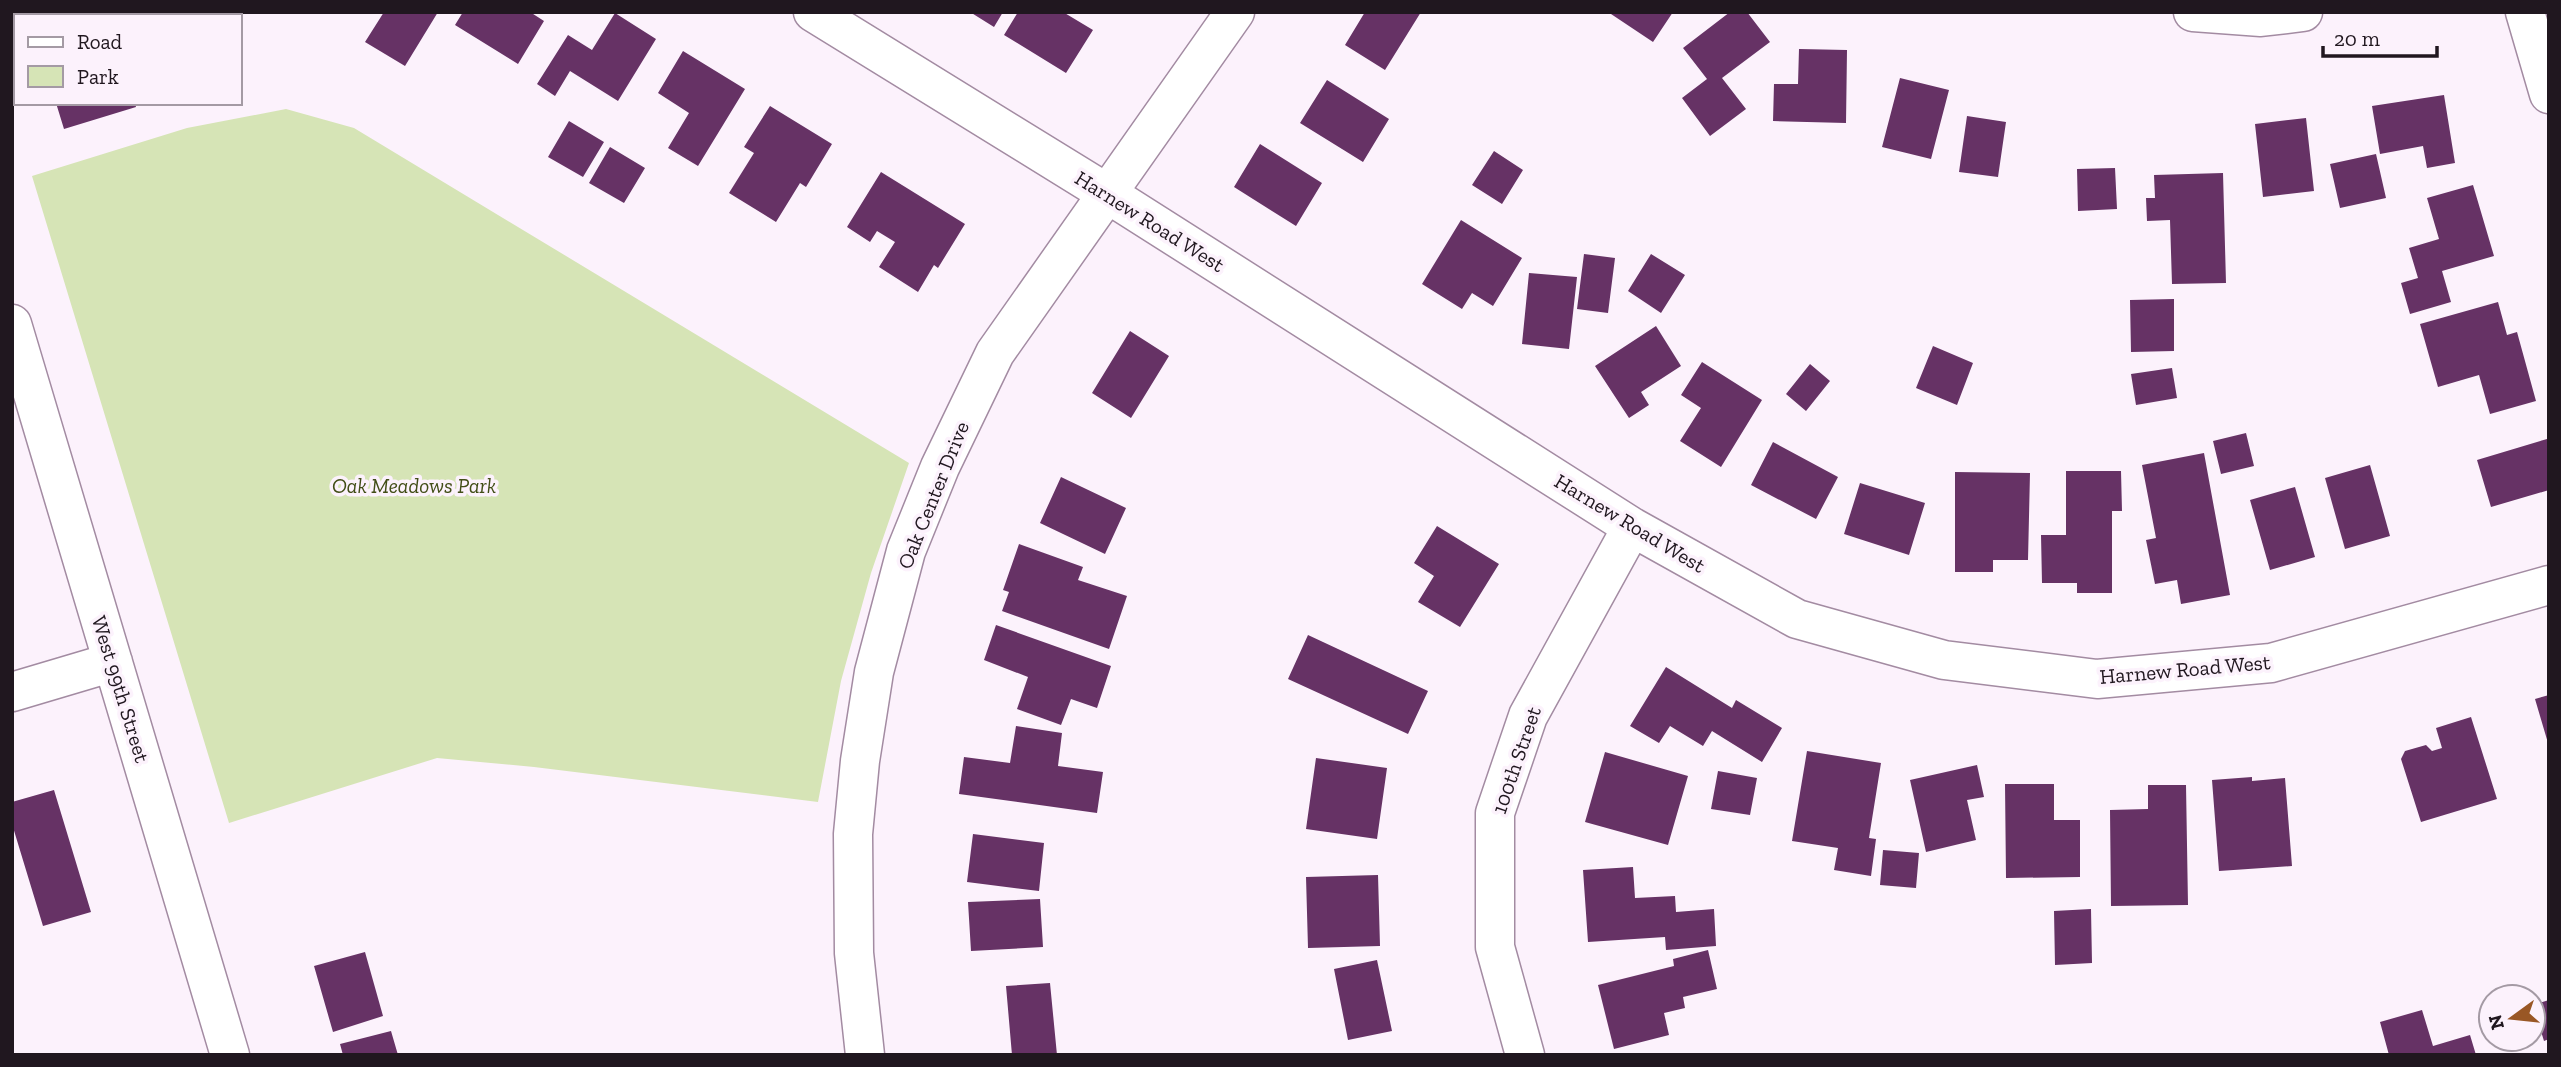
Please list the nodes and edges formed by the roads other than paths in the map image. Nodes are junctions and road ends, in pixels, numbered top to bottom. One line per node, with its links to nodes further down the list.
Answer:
1 (813, 12): 7 (street, Harnew Road West)
2 (1235, 12): 7 (street, Oak Center Drive)
3 (2193, 12): 4 (street)
4 (2302, 12)
5 (2525, 12): 6 (street)
6 (2549, 94)
7 (1108, 194): 9 (street, Harnew Road West); 14 (street, Oak Center Drive)
8 (12, 324): 11 (street, West 99th Street)
9 (1632, 527): 10 (street, Harnew Road West); 15 (street, 100th Street)
10 (2549, 585)
11 (113, 662): 12 (street); 13 (street, West 99th Street)
12 (12, 692)
13 (230, 1055)
14 (865, 1055)
15 (1525, 1055)

